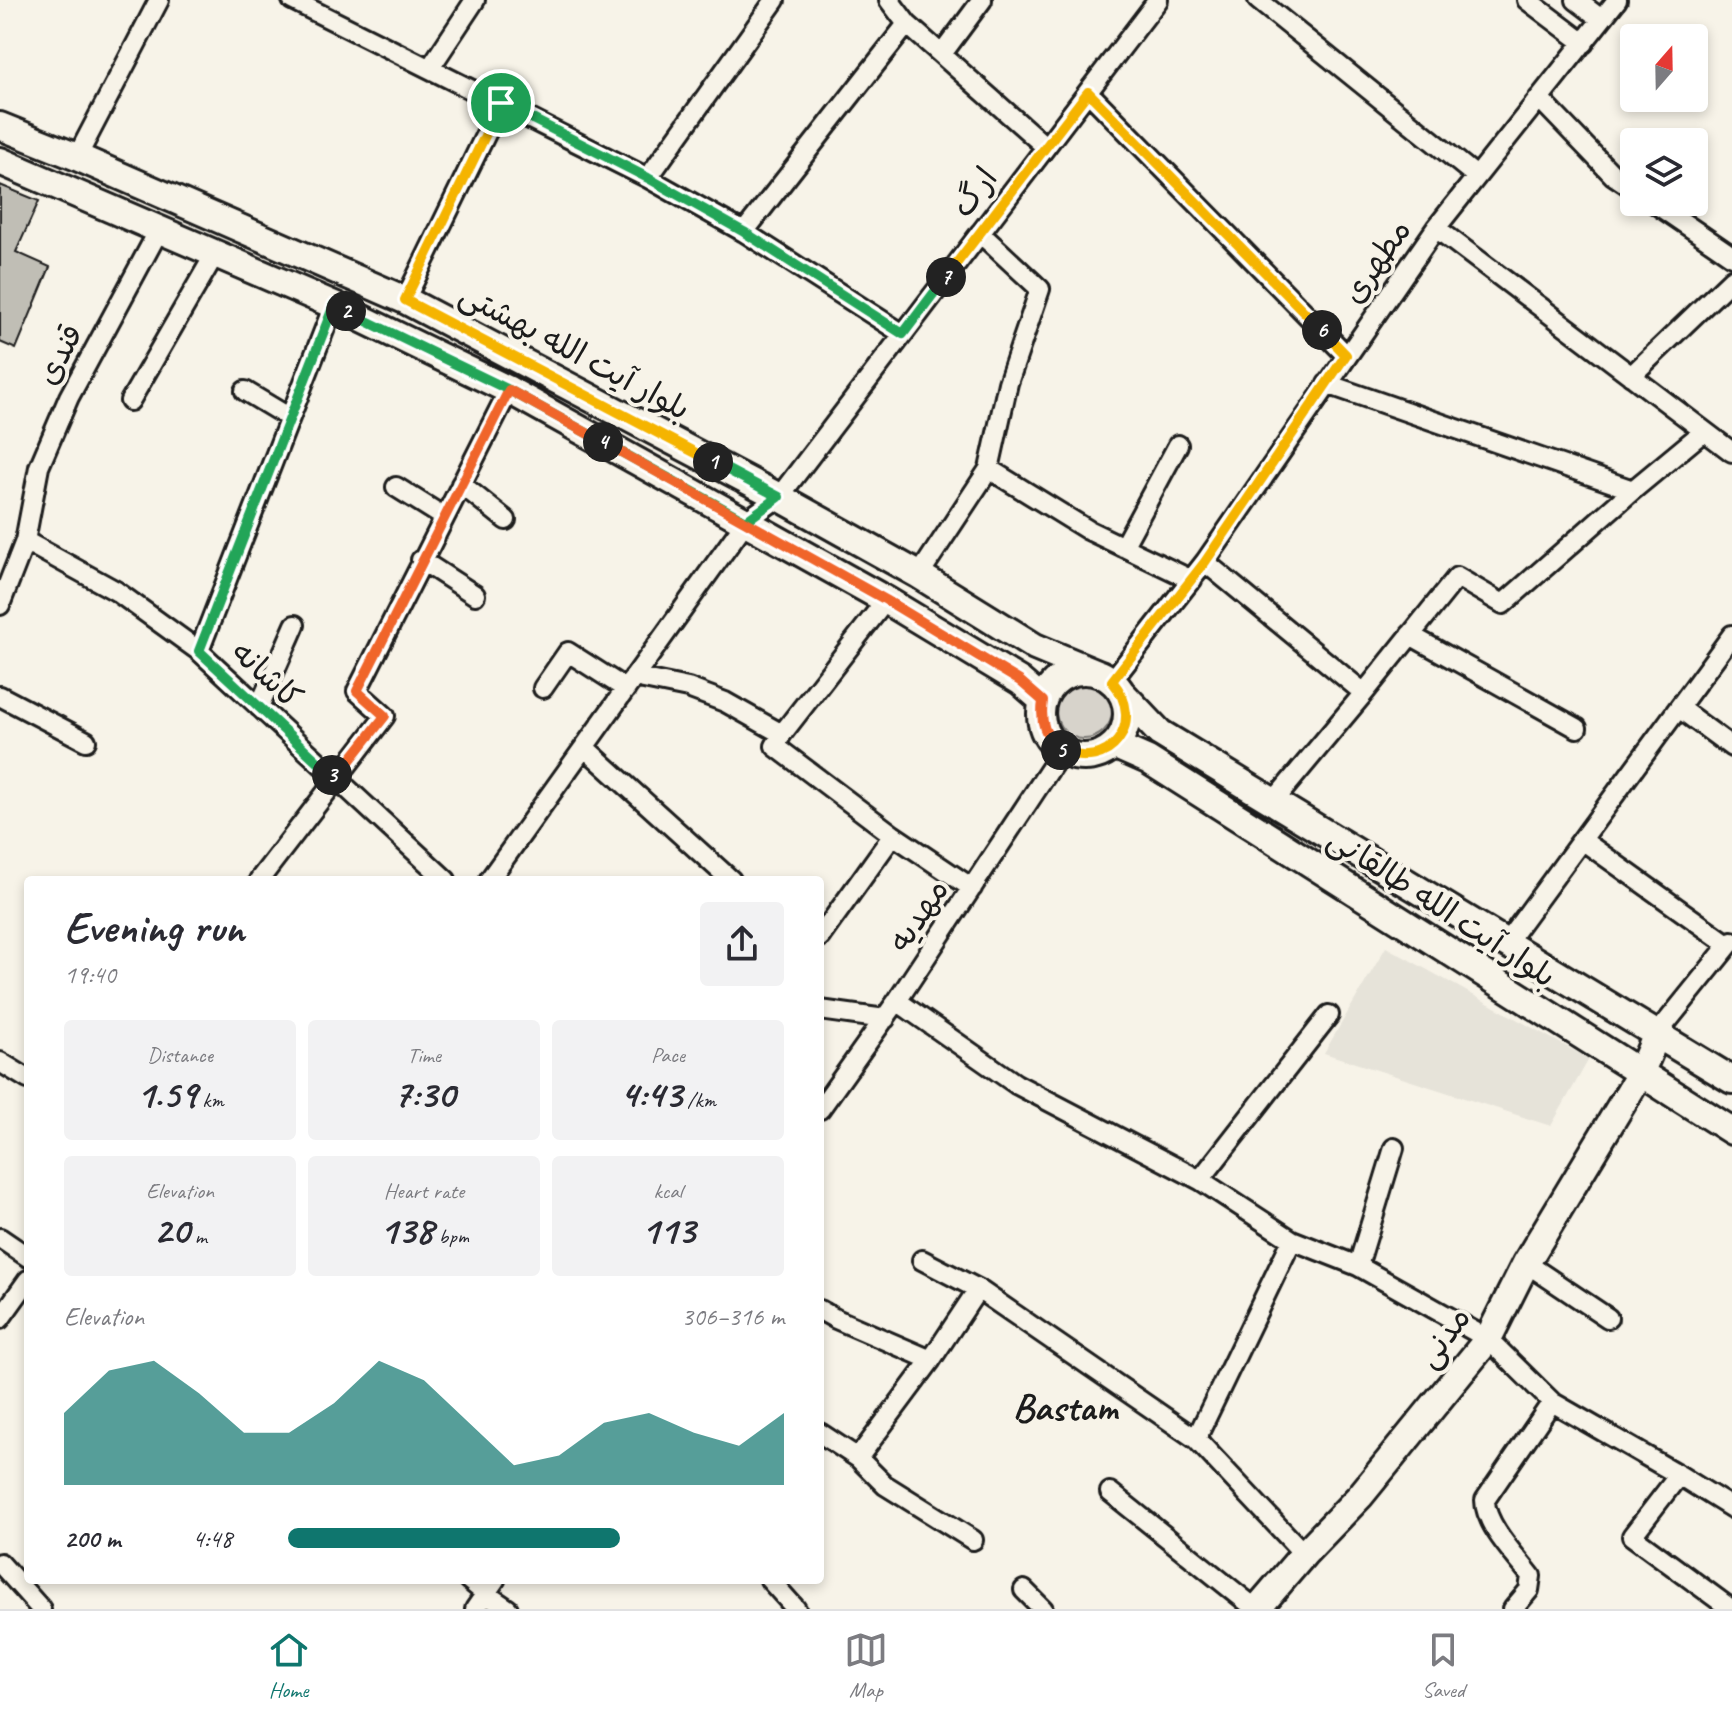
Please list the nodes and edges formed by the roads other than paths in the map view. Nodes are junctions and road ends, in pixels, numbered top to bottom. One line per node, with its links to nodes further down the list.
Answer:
1 (159, 0): 22 (street)
2 (292, 0): 16 (street)
3 (475, 0): 16 (street)
4 (775, 0): 25 (street)
5 (889, 0): 13 (street)
6 (982, 0): 15 (street)
7 (1158, 0): 17 (street, ارگ)
8 (1258, 0): 24 (street)
9 (1527, 0): 14 (street)
10 (1576, 0): 12 (street)
11 (1617, 0): 12 (street, مطهری)
12 (1601, 19): 14 (street, مطهری)
13 (907, 24): 15 (street); 30 (street)
14 (1584, 43): 18 (street, مطهری)
15 (942, 54): 21 (street)
16 (430, 68): 19 (street)
17 (1088, 92): 21 (street, ارگ); 38 (street)
18 (1539, 98): 24 (street, مطهری); 26 (street)
19 (501, 103): 25 (street); 35 (street)
20 (0, 126): 22 (street, بلوار آیت الله بهشتی)
21 (1046, 147): 31 (street, ارگ)
22 (77, 157): 35 (street, بلوار آیت الله بهشتی)
23 (0, 161): 29 (street, بلوار آیت الله بهشتی)
24 (1476, 176): 28 (street, مطهری)
25 (648, 178): 30 (street)
26 (1620, 180)
27 (1673, 216): 33 (street)
28 (1436, 228): 38 (street, مطهری); 39 (street)
29 (159, 230): 32 (street, بلوار آیت الله بهشتی); 56 (street, قندی)
30 (744, 232): 37 (street)
31 (980, 233): 37 (street, ارگ); 48 (street)
32 (215, 254): 36 (street, بلوار آیت الله بهشتی); 43 (street)
33 (1732, 256)
34 (1732, 279): 39 (street)
35 (405, 300): 52 (street, بلوار آیت الله بهشتی)
36 (334, 305): 41 (street, بلوار آیت الله بهشتی); 44 (street)
37 (903, 334): 52 (street, ارگ)
38 (1346, 355): 40 (street, مطهری)
39 (1631, 376): 45 (street)
40 (1327, 384): 51 (street); 59 (street, مطهری)
41 (509, 390): 49 (street); 55 (street, بلوار آیت الله بهشتی)
42 (245, 391): 44 (street)
43 (130, 401)
44 (290, 418): 68 (street)
45 (1703, 432): 47 (street); 51 (street)
46 (1178, 445): 57 (street)
47 (1732, 452)
48 (989, 469): 57 (street); 60 (street)
49 (461, 484): 53 (street); 54 (street)
50 (396, 487): 53 (street)
51 (1633, 490): 66 (street)
52 (779, 497): 55 (street, ارگ); 60 (street, بلوار آیت الله بهشتی)
53 (444, 517): 58 (street)
54 (506, 520)
55 (746, 521): 63 (street, بلوار آیت الله بهشتی); 70 (street, ارگ)
56 (25, 541): 64 (street, قندی); 68 (street, کاشانه)
57 (1123, 547): 61 (street)
58 (421, 560): 62 (street); 84 (street)
59 (1205, 562): 61 (street, مطهری); 72 (street)
60 (919, 575): 69 (street, بلوار آیت الله بهشتی)
61 (1192, 580): 69 (street, مطهری)
62 (475, 595)
63 (886, 600): 74 (street, بلوار آیت الله بهشتی); 78 (street)
64 (0, 605)
65 (295, 625): 75 (street)
66 (1410, 635): 72 (street); 77 (street)
67 (1729, 644): 76 (street)
68 (199, 651): 75 (street, کاشانه)
69 (1111, 682): 74 (street); 80 (street); 85 (street, بلوار آیت الله طالقانی)
70 (630, 683): 71 (street); 78 (street); 81 (street, ارگ)
71 (543, 688)
72 (1364, 693): 85 (street)
73 (0, 696): 79 (street)
74 (1043, 701): 83 (street)
75 (259, 707): 84 (street, کاشانه)
76 (1679, 708): 82 (street); 87 (street)
77 (1577, 728)
78 (782, 734): 86 (street)
79 (86, 741)
80 (1114, 745): 83 (street); 102 (street, بلوار آیت الله طالقانی)
81 (584, 747): 90 (street, ارگ); 91 (street)
82 (1732, 747)
83 (1062, 751): 92 (street, مهدیه)
84 (336, 778): 88 (street); 89 (street, کاشانه)
85 (1273, 802): 94 (street, بلوار آیت الله طالقانی)
86 (893, 835): 92 (street); 93 (street)
87 (1582, 840): 94 (street); 95 (street)
88 (262, 876)
89 (442, 876)
90 (492, 876)
91 (727, 876)
92 (972, 888): 96 (street, مهدیه)
93 (824, 931)
94 (1506, 943): 100 (street, بلوار آیت الله طالقانی)
95 (1730, 943): 100 (street)
96 (897, 1001): 99 (street, مهدیه); 108 (street)
97 (824, 1011): 99 (street)
98 (1329, 1015): 108 (street)
99 (885, 1019): 105 (street, مهدیه)
100 (1657, 1034): 102 (street, مدنی); 104 (street, بلوار آیت الله طالقانی)
101 (0, 1062): 103 (street)
102 (1640, 1074): 106 (street, بلوار آیت الله طالقانی); 113 (street, مدنی)
103 (24, 1077)
104 (1732, 1080)
105 (824, 1103)
106 (1732, 1131)
107 (1394, 1148): 114 (street)
108 (1200, 1180): 110 (street)
109 (0, 1238): 111 (street)
110 (1292, 1240): 114 (street); 124 (street)
111 (24, 1254)
112 (922, 1260): 116 (street)
113 (1526, 1263): 118 (street); 120 (street, مدنی)
114 (1358, 1266): 120 (street)
115 (24, 1286): 119 (street)
116 (978, 1289): 121 (street); 124 (street)
117 (824, 1312): 121 (street)
118 (1608, 1318)
119 (0, 1319)
120 (1488, 1339): 122 (street); 130 (street, مدنی)
121 (931, 1360): 125 (street)
122 (1552, 1402): 126 (street); 140 (street)
123 (824, 1436): 125 (street)
124 (1196, 1439): 130 (street)
125 (858, 1458): 129 (street)
126 (1679, 1475): 128 (street); 141 (street)
127 (1110, 1492): 139 (street)
128 (1732, 1508)
129 (973, 1540)
130 (1304, 1554): 139 (street, مدنی)
131 (0, 1563): 135 (street)
132 (774, 1584): 137 (street)
133 (1024, 1590): 138 (street)
134 (485, 1594): 136 (street)
135 (41, 1609)
136 (508, 1609)
137 (796, 1609)
138 (1043, 1609)
139 (1257, 1609)
140 (1513, 1609)
141 (1731, 1609)

